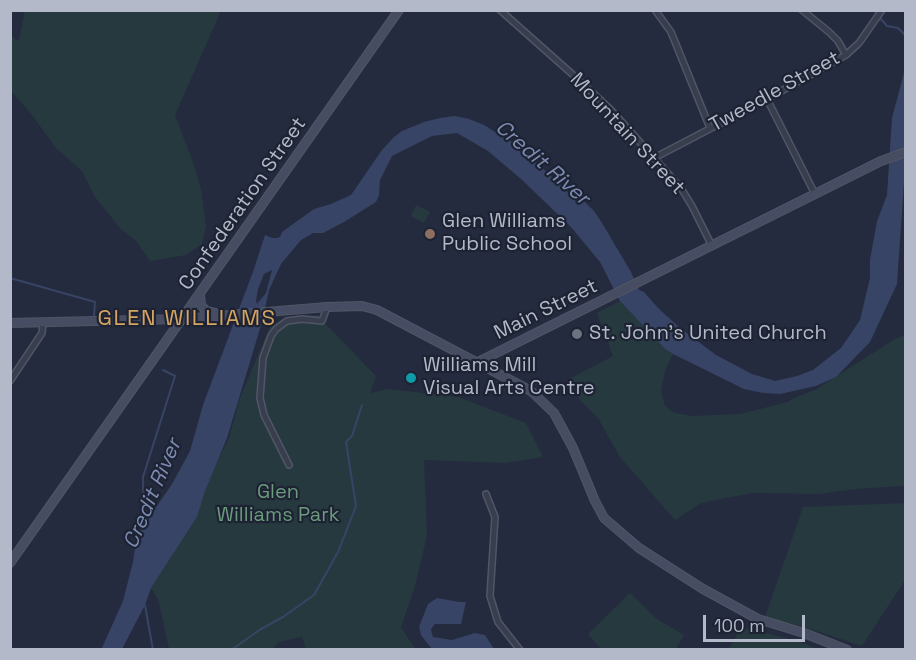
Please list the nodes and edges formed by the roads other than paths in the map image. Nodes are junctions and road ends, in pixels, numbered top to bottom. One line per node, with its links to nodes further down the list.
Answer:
1 (399, 10): 13 (main road, Confederation Street)
2 (500, 10): 10 (street, Mountain Street)
3 (655, 10): 8 (street)
4 (802, 10): 6 (street)
5 (882, 10): 6 (street, Tweedle Street)
6 (846, 54): 7 (street, Tweedle Street)
7 (767, 99): 8 (street, Tweedle Street); 11 (street)
8 (710, 128): 10 (street, Tweedle Street)
9 (906, 152): 11 (main road, Main Street)
10 (654, 158): 12 (street, Mountain Street)
11 (815, 194): 12 (main road, Main Street)
12 (712, 246): 19 (main road, Main Street)
13 (200, 295): 15 (main road); 16 (main road, Confederation Street)
14 (327, 307): 15 (main road, Main Street); 19 (main road, Main Street); 21 (street)
15 (225, 315): 16 (main road, Main Street)
16 (182, 319): 18 (main road, Main Street); 24 (main road, Confederation Street)
17 (10, 323): 18 (main road, Main Street)
18 (43, 323): 20 (street)
19 (478, 363): 27 (main road)
20 (10, 381)
21 (289, 465)
22 (486, 494): 26 (street)
23 (10, 547): 24 (street)
24 (19, 551): 25 (main road, Confederation Street)
25 (10, 563)
26 (520, 650)
27 (847, 650)

